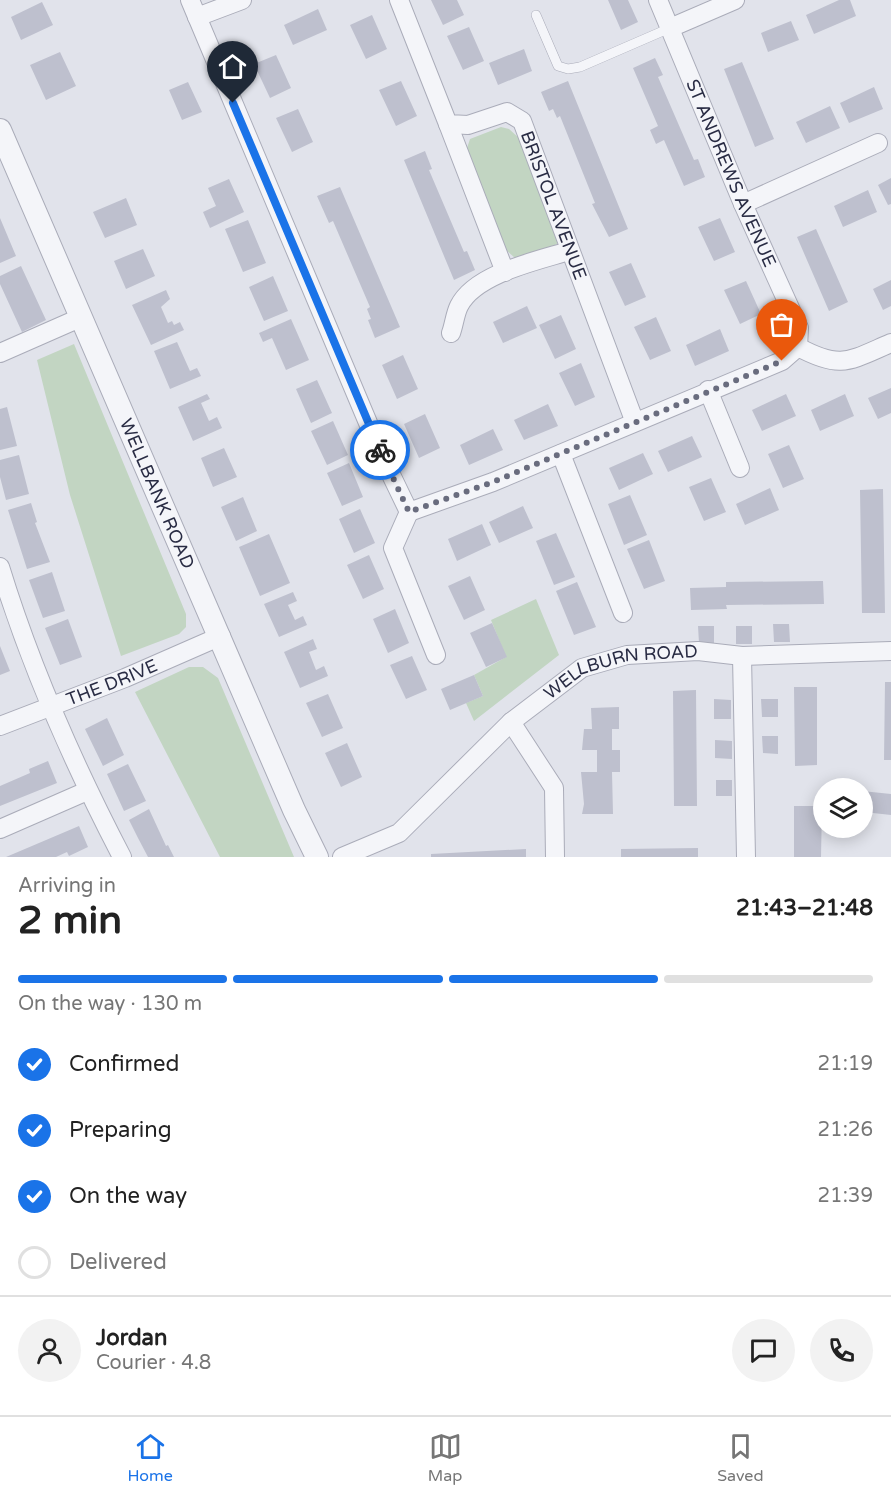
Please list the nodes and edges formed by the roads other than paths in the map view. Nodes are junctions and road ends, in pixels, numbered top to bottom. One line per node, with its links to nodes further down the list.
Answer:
1 (190, 0): 7 (street)
2 (242, 0): 7 (street)
3 (399, 0): 9 (street)
4 (658, 0): 8 (street, ST ANDREWS AVENUE)
5 (735, 0): 8 (street)
6 (536, 15): 8 (lane)
7 (197, 17): 24 (street)
8 (670, 28): 12 (street, ST ANDREWS AVENUE)
9 (448, 123): 13 (street, BRISTOL AVENUE); 14 (street)
10 (0, 130): 15 (street, WELLBANK ROAD)
11 (878, 143): 12 (street)
12 (743, 204): 18 (street, ST ANDREWS AVENUE)
13 (569, 251): 14 (street); 21 (street, BRISTOL AVENUE)
14 (505, 272): 16 (street)
15 (82, 317): 19 (street); 28 (street, WELLBANK ROAD)
16 (451, 333)
17 (891, 343): 18 (street)
18 (798, 347): 20 (street)
19 (0, 353)
20 (708, 390): 21 (street); 23 (street)
21 (634, 420): 22 (street)
22 (561, 454): 24 (street); 26 (street)
23 (740, 468)
24 (409, 512): 30 (street)
25 (0, 567): 27 (street)
26 (624, 613)
27 (8, 618): 32 (street)
28 (221, 636): 32 (street, THE DRIVE); 38 (street, WELLBANK ROAD)
29 (891, 651): 31 (street, WELLBURN ROAD)
30 (436, 655)
31 (742, 656): 33 (street, WELLBURN ROAD); 41 (street)
32 (49, 706): 34 (street, THE DRIVE); 35 (street)
33 (510, 722): 39 (street, WELLBURN ROAD); 40 (street)
34 (0, 726)
35 (87, 791): 36 (street); 37 (street)
36 (0, 829)
37 (122, 857)
38 (317, 857)
39 (342, 857)
40 (555, 857)
41 (746, 857)

